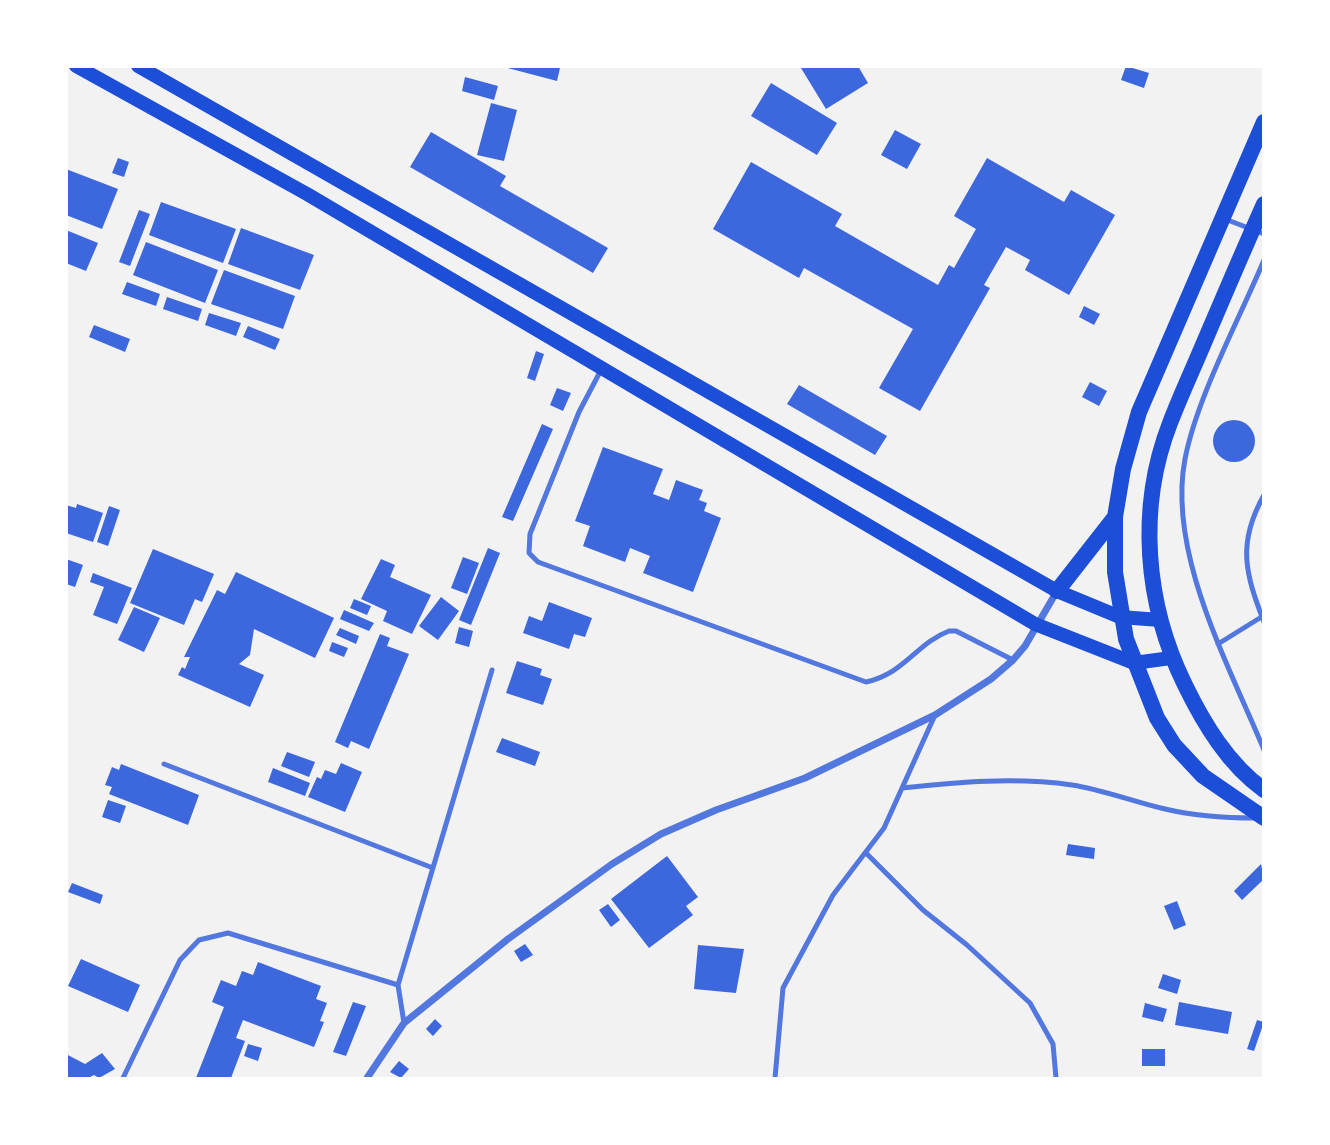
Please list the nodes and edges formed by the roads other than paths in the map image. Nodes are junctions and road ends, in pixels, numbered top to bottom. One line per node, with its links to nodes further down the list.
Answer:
1 (76, 66): 9 (main road)
2 (138, 66): 3 (main road)
3 (159, 71): 12 (main road)
4 (1264, 122): 6 (main road)
5 (1264, 204): 7 (main road)
6 (1222, 218): 7 (lane); 11 (main road)
7 (1258, 231): 15 (main road)
8 (1264, 260): 17 (lane)
9 (603, 367): 16 (main road); 19 (lane)
10 (1264, 495): 14 (lane)
11 (1115, 516): 12 (main road); 13 (main road)
12 (1057, 591): 13 (main road); 16 (street)
13 (1120, 617): 15 (main road); 20 (main road)
14 (1263, 618): 17 (lane)
15 (1160, 620): 18 (main road)
16 (1035, 624): 19 (street); 20 (main road)
17 (1218, 644): 23 (lane)
18 (1171, 658): 20 (main road); 26 (main road)
19 (1013, 660): 22 (street)
20 (1134, 663): 27 (main road)
21 (492, 670): 29 (lane)
22 (934, 715): 25 (lane); 31 (street)
23 (1264, 750)
24 (164, 764): 29 (lane)
25 (902, 788): 27 (lane); 28 (lane)
26 (1264, 790)
27 (1264, 818)
28 (866, 853): 34 (lane); 35 (lane)
29 (433, 868): 30 (lane)
30 (398, 985): 31 (lane); 32 (lane)
31 (404, 1023): 33 (street)
32 (124, 1079)
33 (367, 1079)
34 (775, 1079)
35 (1056, 1079)

